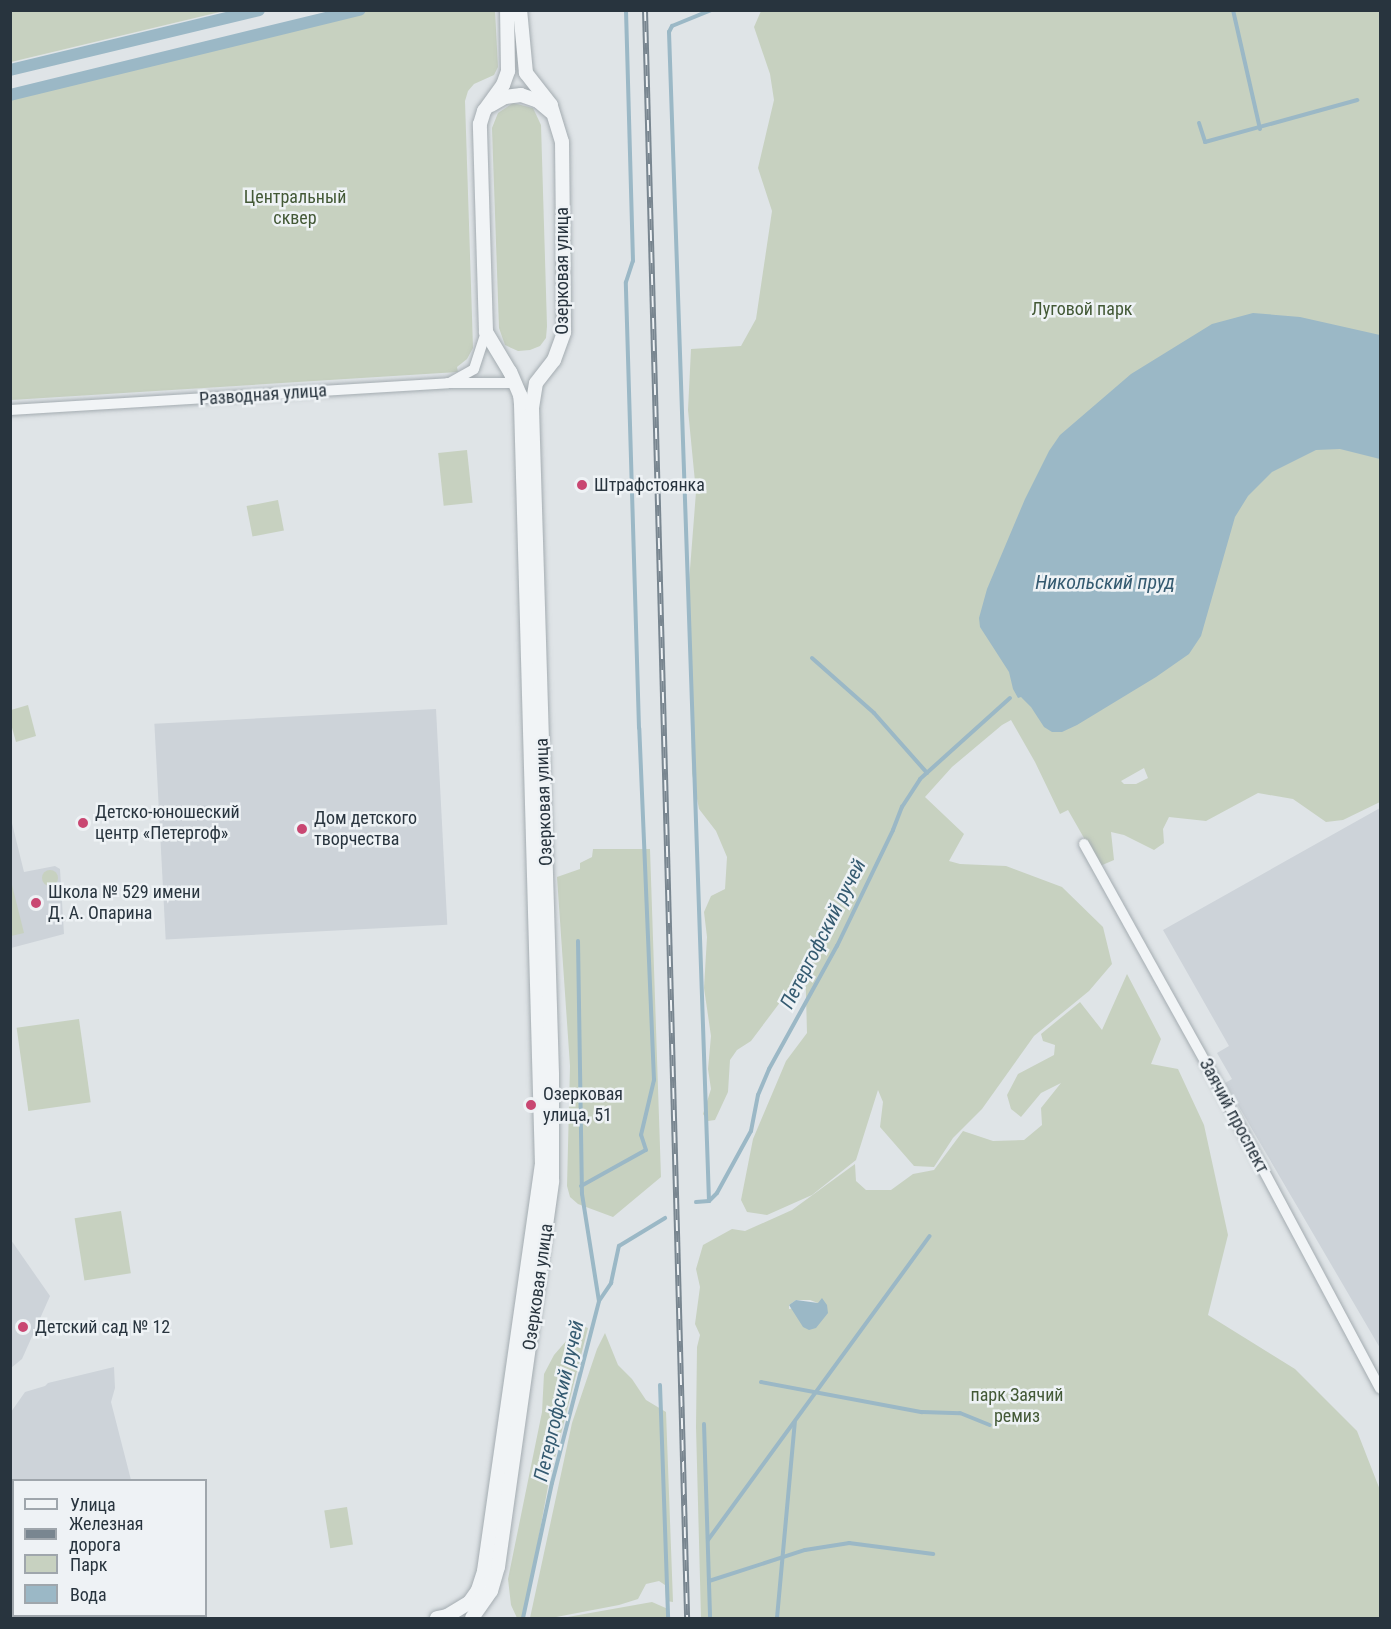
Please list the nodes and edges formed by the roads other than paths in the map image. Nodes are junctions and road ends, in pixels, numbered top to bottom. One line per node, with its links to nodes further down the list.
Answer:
1 (507, 10): 3 (street, Озерковая улица)
2 (520, 10): 4 (street, Озерковая улица)
3 (484, 111): 4 (street); 5 (street, Озерковая улица)
4 (556, 118): 6 (street, Озерковая улица)
5 (486, 332): 7 (street, Озерковая улица); 8 (street, Озерковая улица)
6 (536, 382): 8 (street); 12 (street, Озерковая улица)
7 (448, 383): 8 (street, Разводная улица); 9 (street, Разводная улица)
8 (515, 383): 12 (street, Озерковая улица)
9 (10, 410)
10 (1084, 844): 11 (street, Заячий проспект)
11 (1380, 1389)
12 (478, 1602): 13 (street); 14 (street)
13 (436, 1618)
14 (472, 1618)

